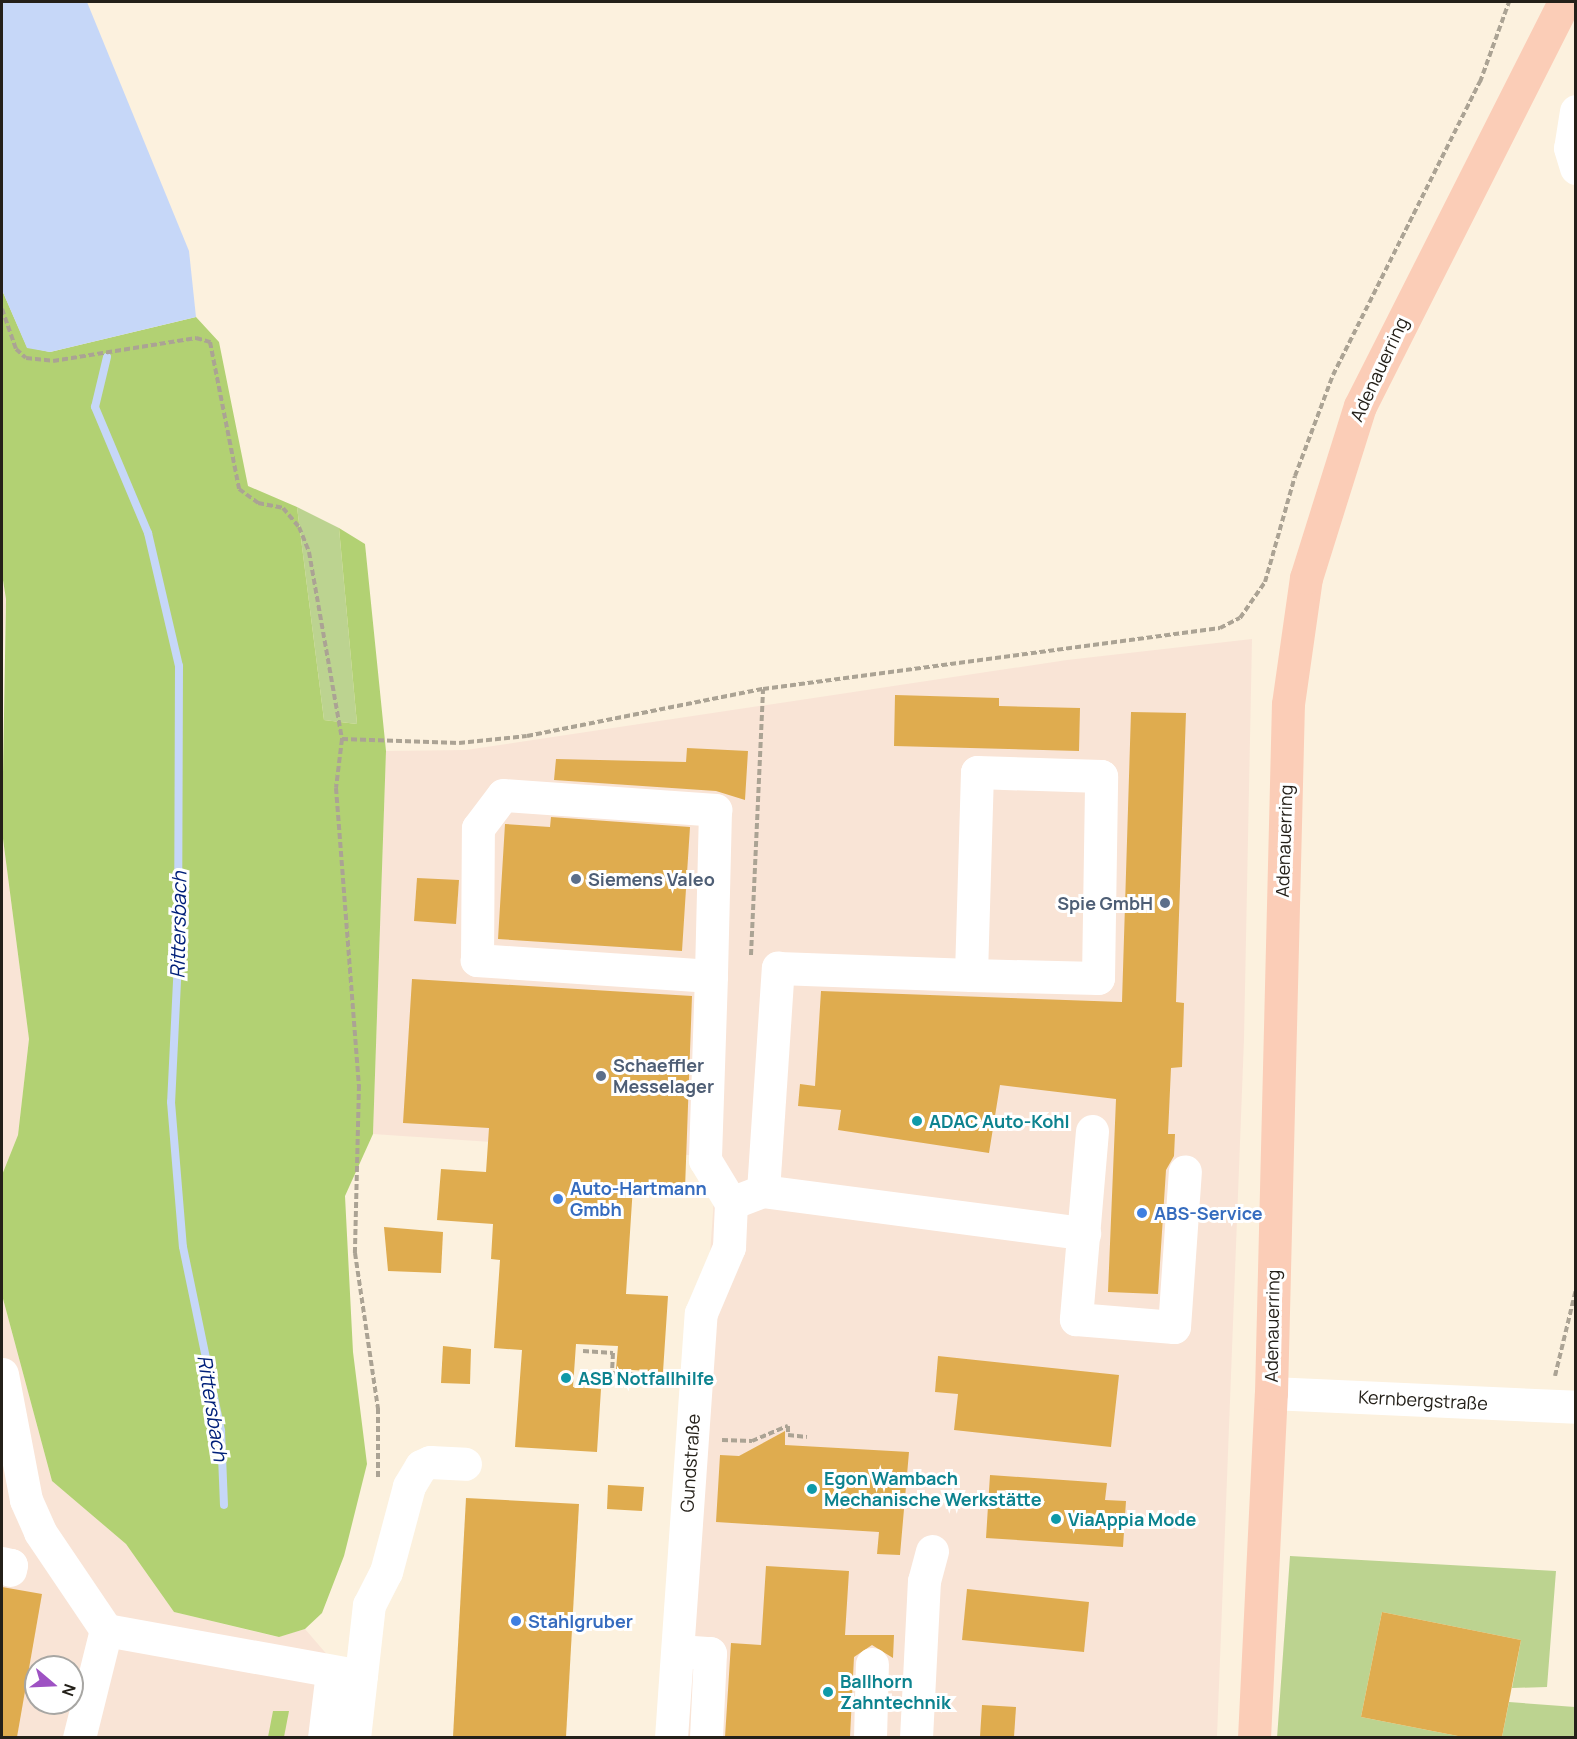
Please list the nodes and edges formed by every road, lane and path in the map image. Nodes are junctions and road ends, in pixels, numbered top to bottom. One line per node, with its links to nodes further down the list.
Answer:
1 (1564, 2): 20 (main road, Adenauerring)
2 (1575, 111): 3 (street)
3 (1575, 168)
4 (2, 309): 7 (path)
5 (1220, 628): 6 (path)
6 (763, 689): 7 (path); 8 (path)
7 (342, 739): 25 (path)
8 (750, 961)
9 (972, 975): 9 (street); 13 (street)
10 (711, 976): 10 (street); 14 (street)
11 (1092, 1131): 15 (street)
12 (1185, 1171): 15 (street)
13 (763, 1191): 14 (street); 15 (street)
14 (731, 1203): 19 (street, Gundstraße)
15 (1071, 1231)
16 (1575, 1288): 21 (path)
17 (583, 1351): 19 (path)
18 (2, 1374): 26 (street)
19 (695, 1377): 23 (street, Gundstraße)
20 (1270, 1393): 21 (street, Kernbergstraße); 39 (main road, Adenauerring)
21 (1562, 1406)
22 (807, 1437): 23 (path)
23 (691, 1438): 29 (street, Gundstraße)
24 (465, 1464): 31 (street)
25 (377, 1484)
26 (14, 1500): 28 (street)
27 (932, 1551): 38 (street)
28 (106, 1630): 31 (street); 32 (street)
29 (679, 1651): 35 (street, Gundstraße); 36 (street)
30 (872, 1664): 37 (street)
31 (346, 1674): 33 (street); 34 (street)
32 (79, 1737)
33 (324, 1737)
34 (354, 1737)
35 (671, 1737)
36 (706, 1737)
37 (870, 1737)
38 (916, 1737)
39 (1254, 1737)

